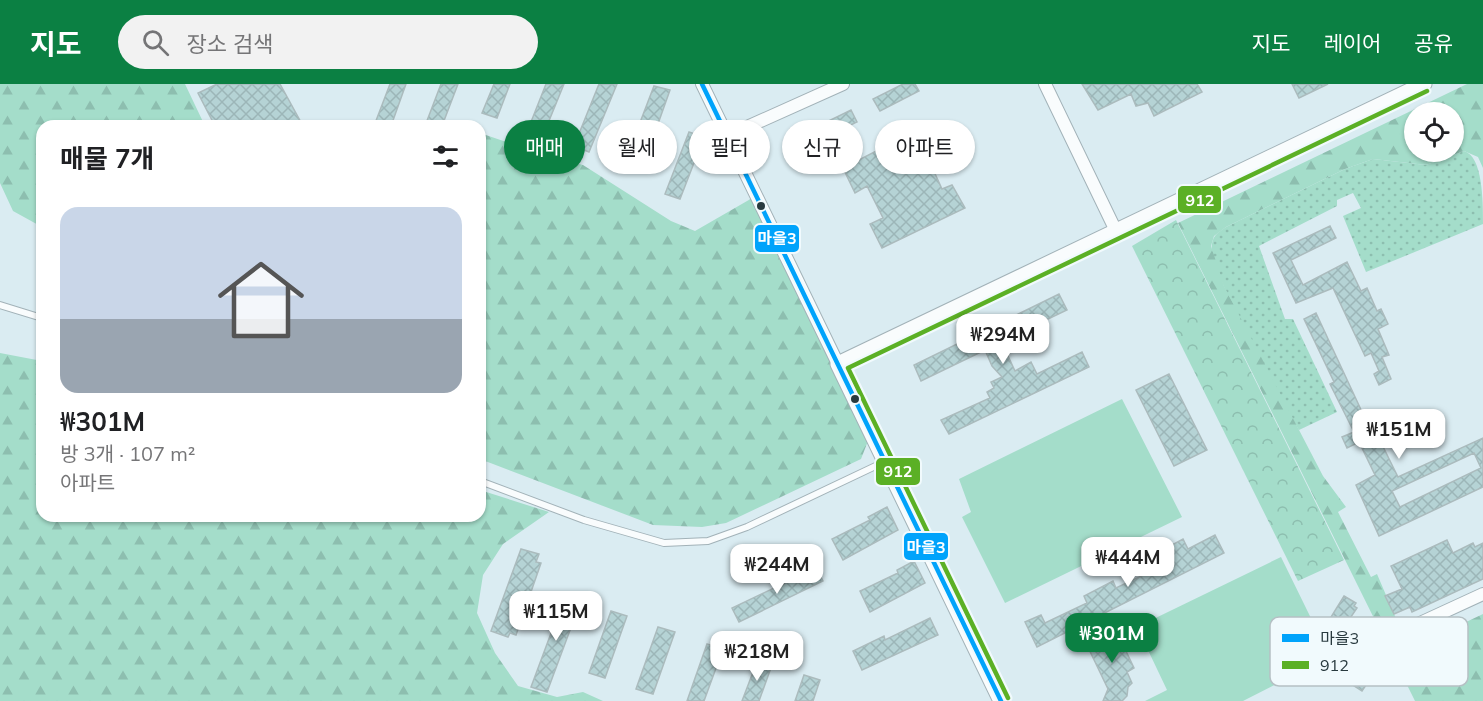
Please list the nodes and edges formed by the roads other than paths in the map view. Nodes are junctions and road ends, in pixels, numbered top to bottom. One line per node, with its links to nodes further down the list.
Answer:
1 (702, 84): 5 (street)
2 (843, 84): 6 (street)
3 (1045, 84): 8 (street)
4 (1424, 84): 8 (street)
5 (719, 120)
6 (763, 120)
7 (746, 174): 11 (street)
8 (1116, 231): 11 (street)
9 (0, 305): 10 (lane)
10 (36, 316)
11 (838, 364): 12 (street)
12 (885, 461): 13 (lane); 16 (street)
13 (486, 483)
14 (1483, 594): 15 (street)
15 (1433, 617)
16 (1001, 701)

